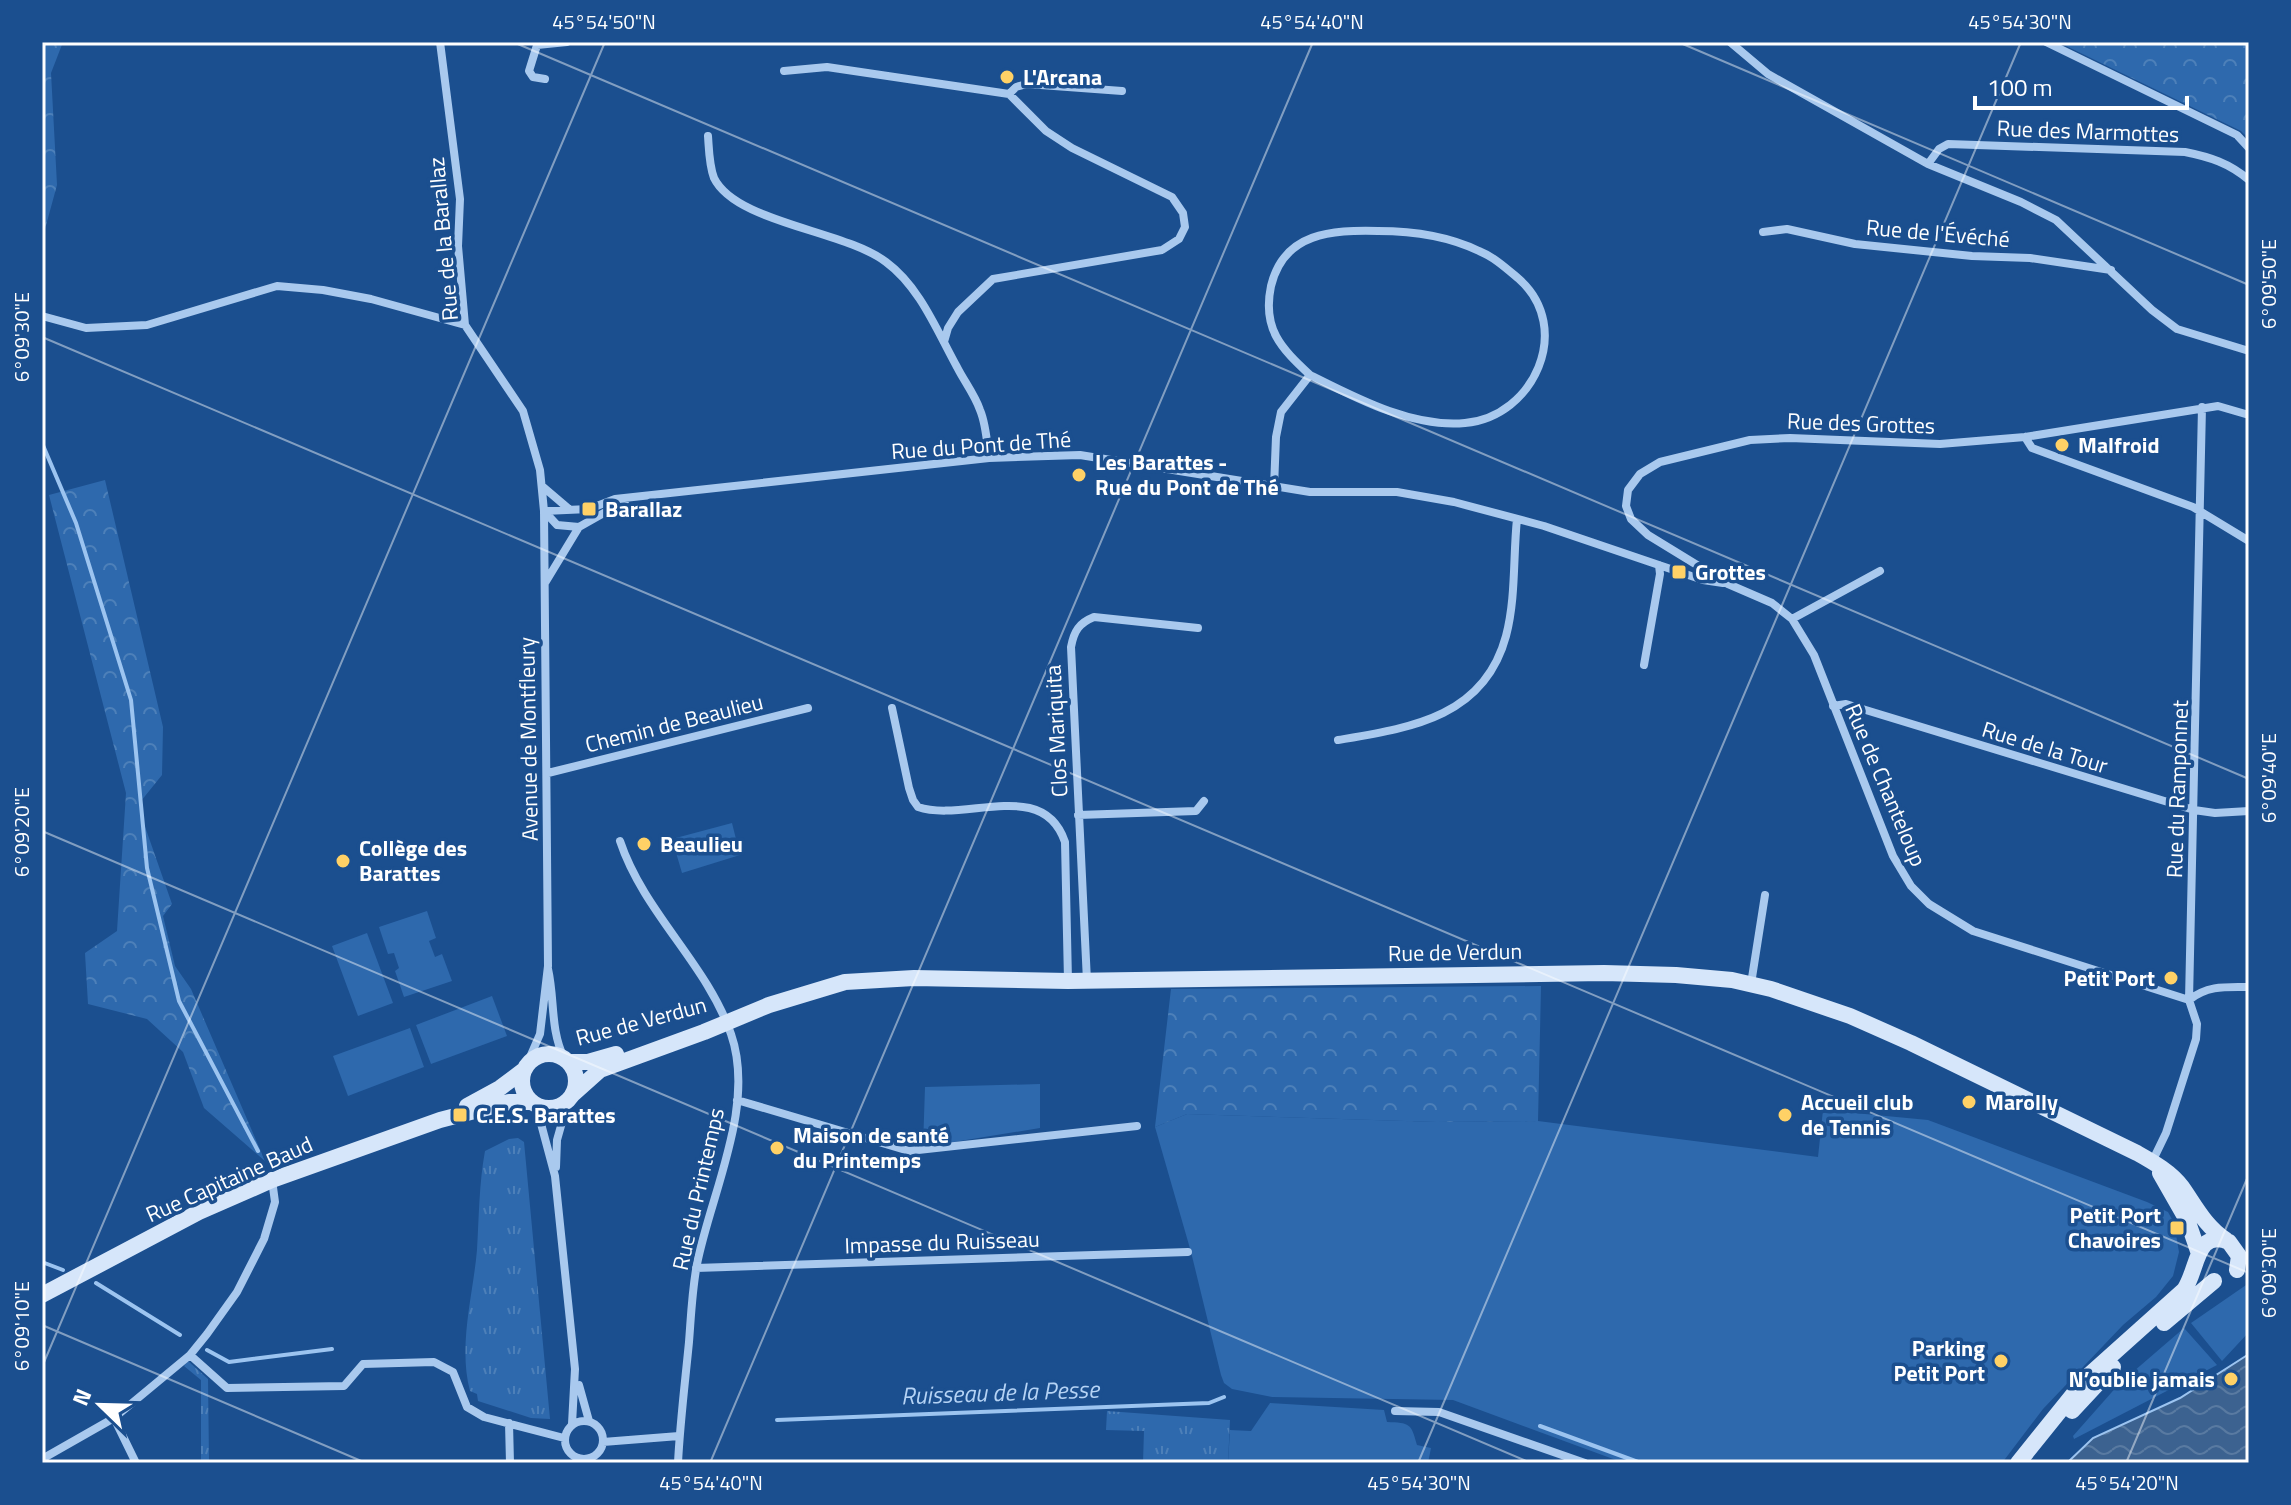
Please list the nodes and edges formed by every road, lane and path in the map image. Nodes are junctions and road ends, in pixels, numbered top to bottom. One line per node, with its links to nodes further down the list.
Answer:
1 (440, 42): 17 (street, Rue de la Barallaz)
2 (567, 42): 5 (street)
3 (1730, 42): 12 (street)
4 (2046, 42): 11 (street)
5 (537, 44): 7 (street)
6 (784, 71): 9 (street)
7 (545, 79)
8 (1122, 91): 9 (street)
9 (1009, 94): 18 (street)
10 (708, 136): 18 (street)
11 (2249, 148)
12 (1928, 164): 13 (street, Rue des Marmottes); 15 (street)
13 (2249, 180)
14 (1763, 232): 15 (street, Rue de l'Évéché)
15 (2112, 270): 19 (street)
16 (42, 316): 17 (street)
17 (465, 325): 25 (street, Rue de la Barallaz)
18 (944, 342): 24 (street)
19 (2249, 351)
20 (1310, 375): 20 (street); 26 (street)
21 (2202, 407): 22 (street, Rue des Grottes); 23 (street, Rue des Grottes); 29 (street, Rue du Ramponnet)
22 (2249, 415)
23 (2025, 437): 29 (street); 37 (street, Rue des Grottes)
24 (989, 458): 26 (street, Rue du Pont de Thé); 27 (street, Rue du Pont de Thé)
25 (542, 486): 28 (street); 30 (street, Rue de la Barallaz)
26 (1274, 487): 31 (street, Rue du Pont de Thé)
27 (630, 499): 28 (street, Rue du Pont de Thé); 32 (street, Rue du Pont de Thé)
28 (570, 510): 30 (street, Rue du Pont de Thé)
29 (2200, 510): 33 (street); 47 (street, Rue du Ramponnet)
30 (544, 511): 32 (street); 36 (street, Avenue de Montfleury)
31 (1517, 519): 34 (street, Rue du Pont de Thé); 44 (street)
32 (579, 527): 36 (street, Rue du Pont de Thé)
33 (2249, 541)
34 (1659, 565): 37 (street, Rue du Pont de Thé); 40 (street)
35 (1880, 571): 38 (street)
36 (545, 584): 45 (street, Avenue de Montfleury)
37 (1728, 584): 38 (street, Rue de Chanteloup)
38 (1792, 619): 41 (street, Rue de Chanteloup)
39 (1198, 628): 49 (street, Clos Mariquita)
40 (1644, 665)
41 (1833, 706): 47 (street, Rue de la Tour); 57 (street, Rue de Chanteloup)
42 (808, 708): 45 (street, Chemin de Beaulieu)
43 (892, 708): 53 (street)
44 (1338, 740)
45 (548, 773): 52 (street, Avenue de Montfleury)
46 (1204, 801): 49 (street, Clos Mariquita)
47 (2194, 810): 48 (street, Rue de la Tour); 57 (street, Rue du Ramponnet)
48 (2249, 811)
49 (1078, 815): 54 (street, Clos Mariquita)
50 (620, 841): 58 (street)
51 (1765, 895): 55 (street)
52 (548, 966): 59 (street, Avenue de Montfleury); 60 (street, Avenue de Montfleury)
53 (1068, 981): 54 (main road, Rue de Verdun); 58 (main road, Rue de Verdun)
54 (1087, 981): 55 (main road, Rue de Verdun)
55 (1751, 984): 66 (main road, Rue de Verdun)
56 (2249, 987): 57 (street)
57 (2189, 1000): 66 (street, Rue du Ramponnet)
58 (725, 1021): 59 (main road, Rue de Verdun); 61 (main road, Rue de Verdun); 62 (street, Rue du Printemps)
59 (567, 1060): 60 (main road); 61 (main road)
60 (525, 1067): 63 (main road); 64 (main road, Rue Capitaine Baud)
61 (570, 1098): 63 (main road); 67 (street)
62 (737, 1100): 65 (street); 74 (street, Rue du Printemps)
63 (534, 1104): 64 (main road, Rue Capitaine Baud); 67 (street)
64 (440, 1120): 68 (main road, Rue Capitaine Baud)
65 (1137, 1126)
66 (2152, 1162): 69 (main road, Rue de Verdun); 72 (main road)
67 (555, 1176): 78 (street)
68 (272, 1180): 76 (main road, Rue Capitaine Baud); 77 (street)
69 (2227, 1241): 70 (main road); 72 (main road); 73 (main road)
70 (2249, 1241)
71 (1188, 1252): 74 (street, Impasse du Ruisseau)
72 (2197, 1257): 75 (main road); 94 (main road)
73 (2243, 1266): 75 (main road)
74 (696, 1268): 84 (street, Rue du Printemps)
75 (2214, 1281): 95 (main road)
76 (42, 1295)
77 (186, 1358): 80 (street); 82 (street)
78 (575, 1369): 81 (street); 83 (street)
79 (1395, 1411): 93 (street)
80 (114, 1418): 87 (street); 90 (street)
81 (589, 1421): 83 (street); 86 (street)
82 (509, 1423): 85 (street); 91 (street)
83 (572, 1424): 85 (street)
84 (679, 1436): 86 (street); 92 (street, Rue du Printemps)
85 (564, 1438): 89 (street)
86 (603, 1442): 88 (street)
87 (42, 1459)
88 (594, 1459): 89 (street)
89 (575, 1460)
90 (136, 1463)
91 (510, 1463)
92 (678, 1463)
93 (1585, 1463)
94 (2018, 1463)
95 (2031, 1463)

